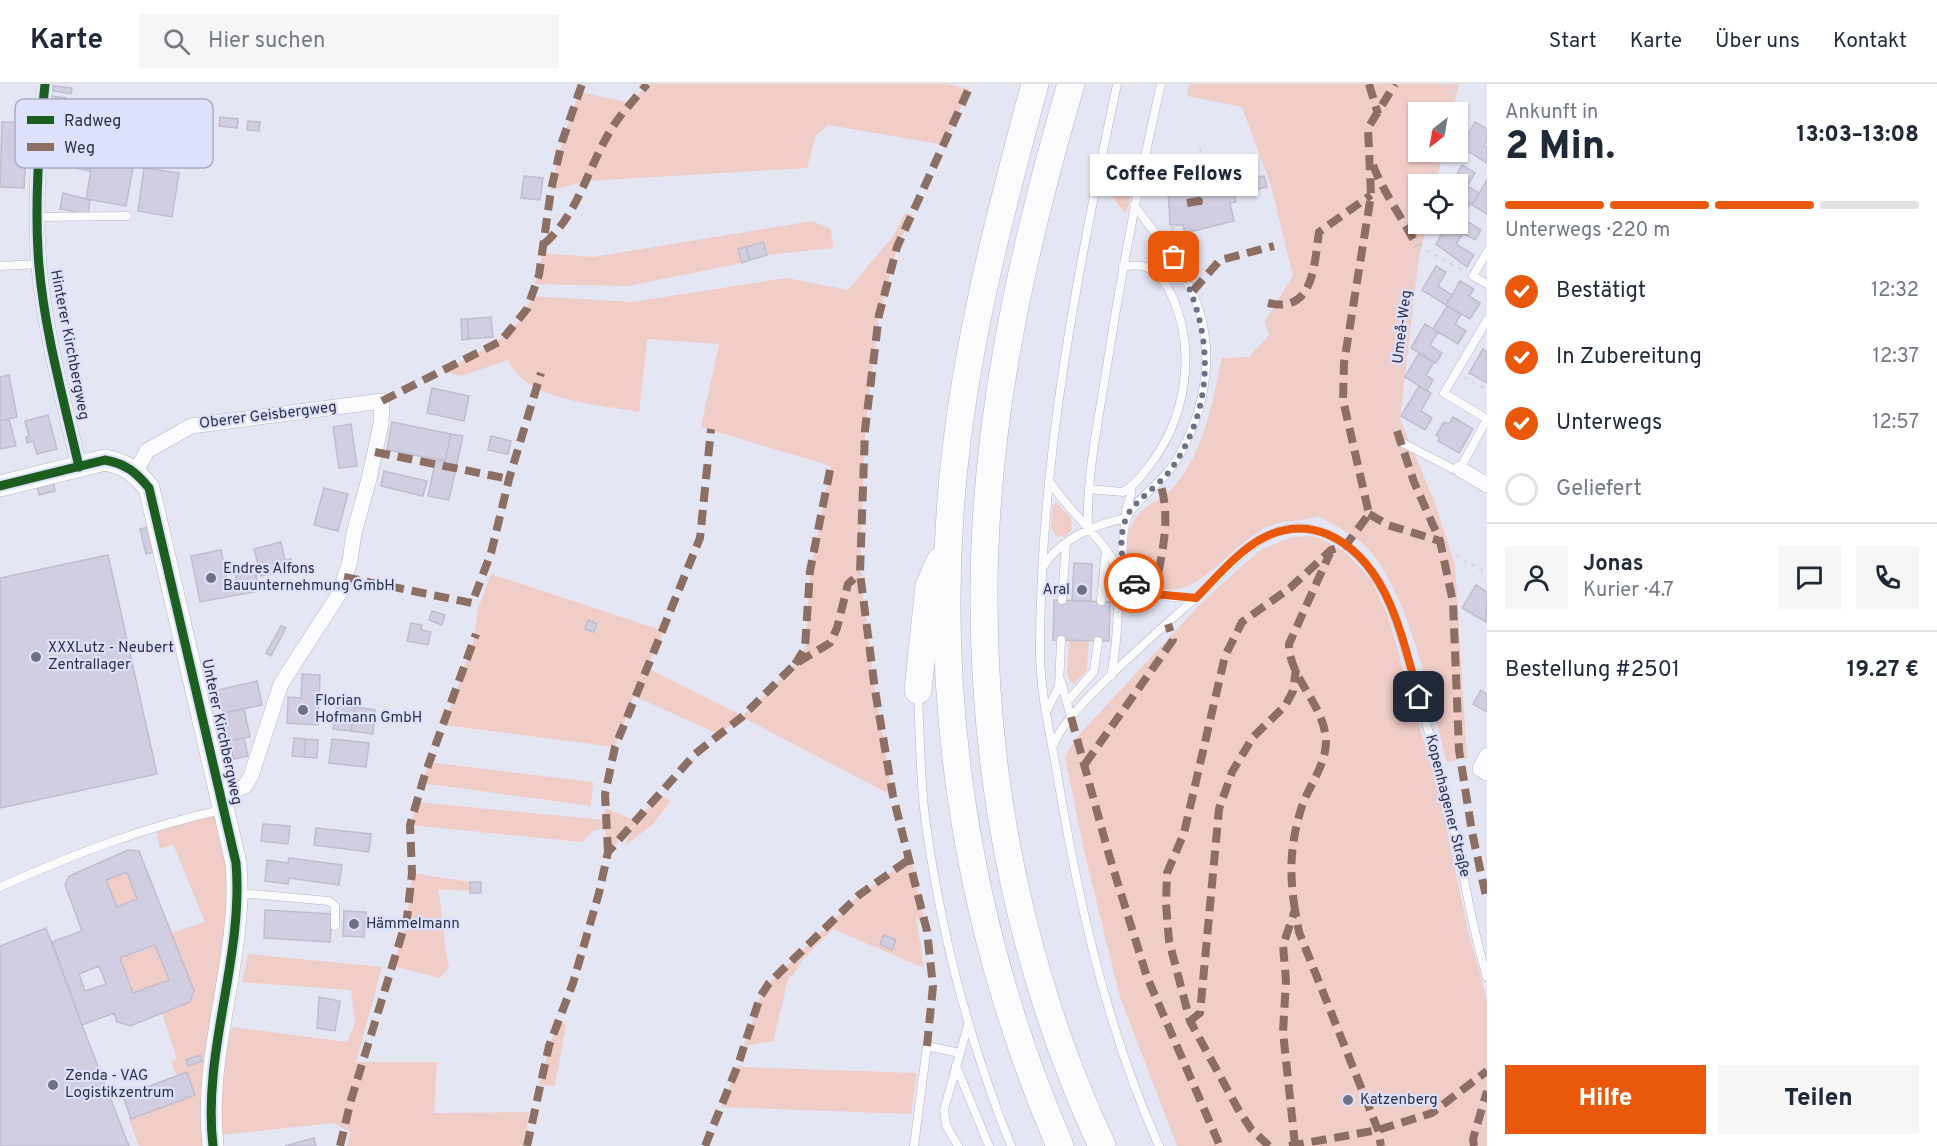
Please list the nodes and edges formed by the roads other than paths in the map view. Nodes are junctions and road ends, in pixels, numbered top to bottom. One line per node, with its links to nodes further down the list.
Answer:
1 (45, 84): 6 (street, Hinterer Kirchbergweg)
2 (1035, 84): 30 (highway)
3 (1071, 84): 63 (highway)
4 (1117, 84): 22 (lane)
5 (1161, 84): 8 (lane)
6 (44, 99)
7 (40, 168): 10 (street, Hinterer Kirchbergweg)
8 (1134, 205): 14 (lane); 27 (lane)
9 (127, 216): 10 (lane)
10 (37, 217): 12 (street, Hinterer Kirchbergweg)
11 (1487, 252): 15 (lane)
12 (39, 264): 13 (lane); 19 (street, Hinterer Kirchbergweg)
13 (0, 266)
14 (1123, 267): 25 (lane); 26 (lane)
15 (1487, 284)
16 (1487, 320): 20 (lane)
17 (382, 401): 21 (street, Oberer Geisbergweg); 49 (street, Unterer Kirchbergweg)
18 (1401, 442): 20 (lane)
19 (79, 467): 21 (street); 24 (street)
20 (1460, 469): 23 (street)
21 (136, 471): 49 (street, Unterer Kirchbergweg)
22 (1050, 482): 28 (lane); 32 (lane)
23 (1487, 485)
24 (0, 486)
25 (1131, 488): 26 (lane); 27 (lane)
26 (1089, 489): 28 (lane)
27 (1127, 518): 28 (lane); 33 (lane)
28 (1088, 530): 29 (lane); 31 (lane)
29 (1066, 543): 32 (lane); 36 (lane)
30 (948, 544): 42 (highway); 62 (highway)
31 (1106, 550): 34 (lane); 37 (lane)
32 (1042, 569): 44 (lane)
33 (1126, 573): 34 (lane); 35 (lane)
34 (1117, 577): 40 (lane)
35 (1196, 598): 40 (lane, Kopenhagener Straße); 53 (lane, Kopenhagener Straße)
36 (1062, 600)
37 (1101, 602)
38 (1061, 640): 41 (lane)
39 (1098, 641): 43 (lane)
40 (1111, 677): 45 (lane, Kopenhagener Straße)
41 (1060, 678): 43 (lane); 44 (lane)
42 (918, 690): 54 (lane)
43 (1068, 702): 45 (lane)
44 (1047, 710): 46 (lane)
45 (1071, 717): 46 (lane, Kopenhagener Straße)
46 (1053, 747): 64 (lane)
47 (1487, 755): 48 (street)
48 (1487, 773)
49 (221, 803): 50 (lane); 51 (street, Unterer Kirchbergweg)
50 (0, 887)
51 (239, 896): 52 (lane); 57 (street, Unterer Kirchbergweg)
52 (335, 926)
53 (1487, 977)
54 (968, 1023): 55 (lane); 61 (lane)
55 (960, 1053): 56 (lane); 58 (lane)
56 (956, 1066): 59 (lane); 60 (lane)
57 (213, 1146)
58 (914, 1146)
59 (958, 1146)
60 (989, 1146)
61 (1011, 1146)
62 (1060, 1146)
63 (1102, 1146)
64 (1159, 1146)

